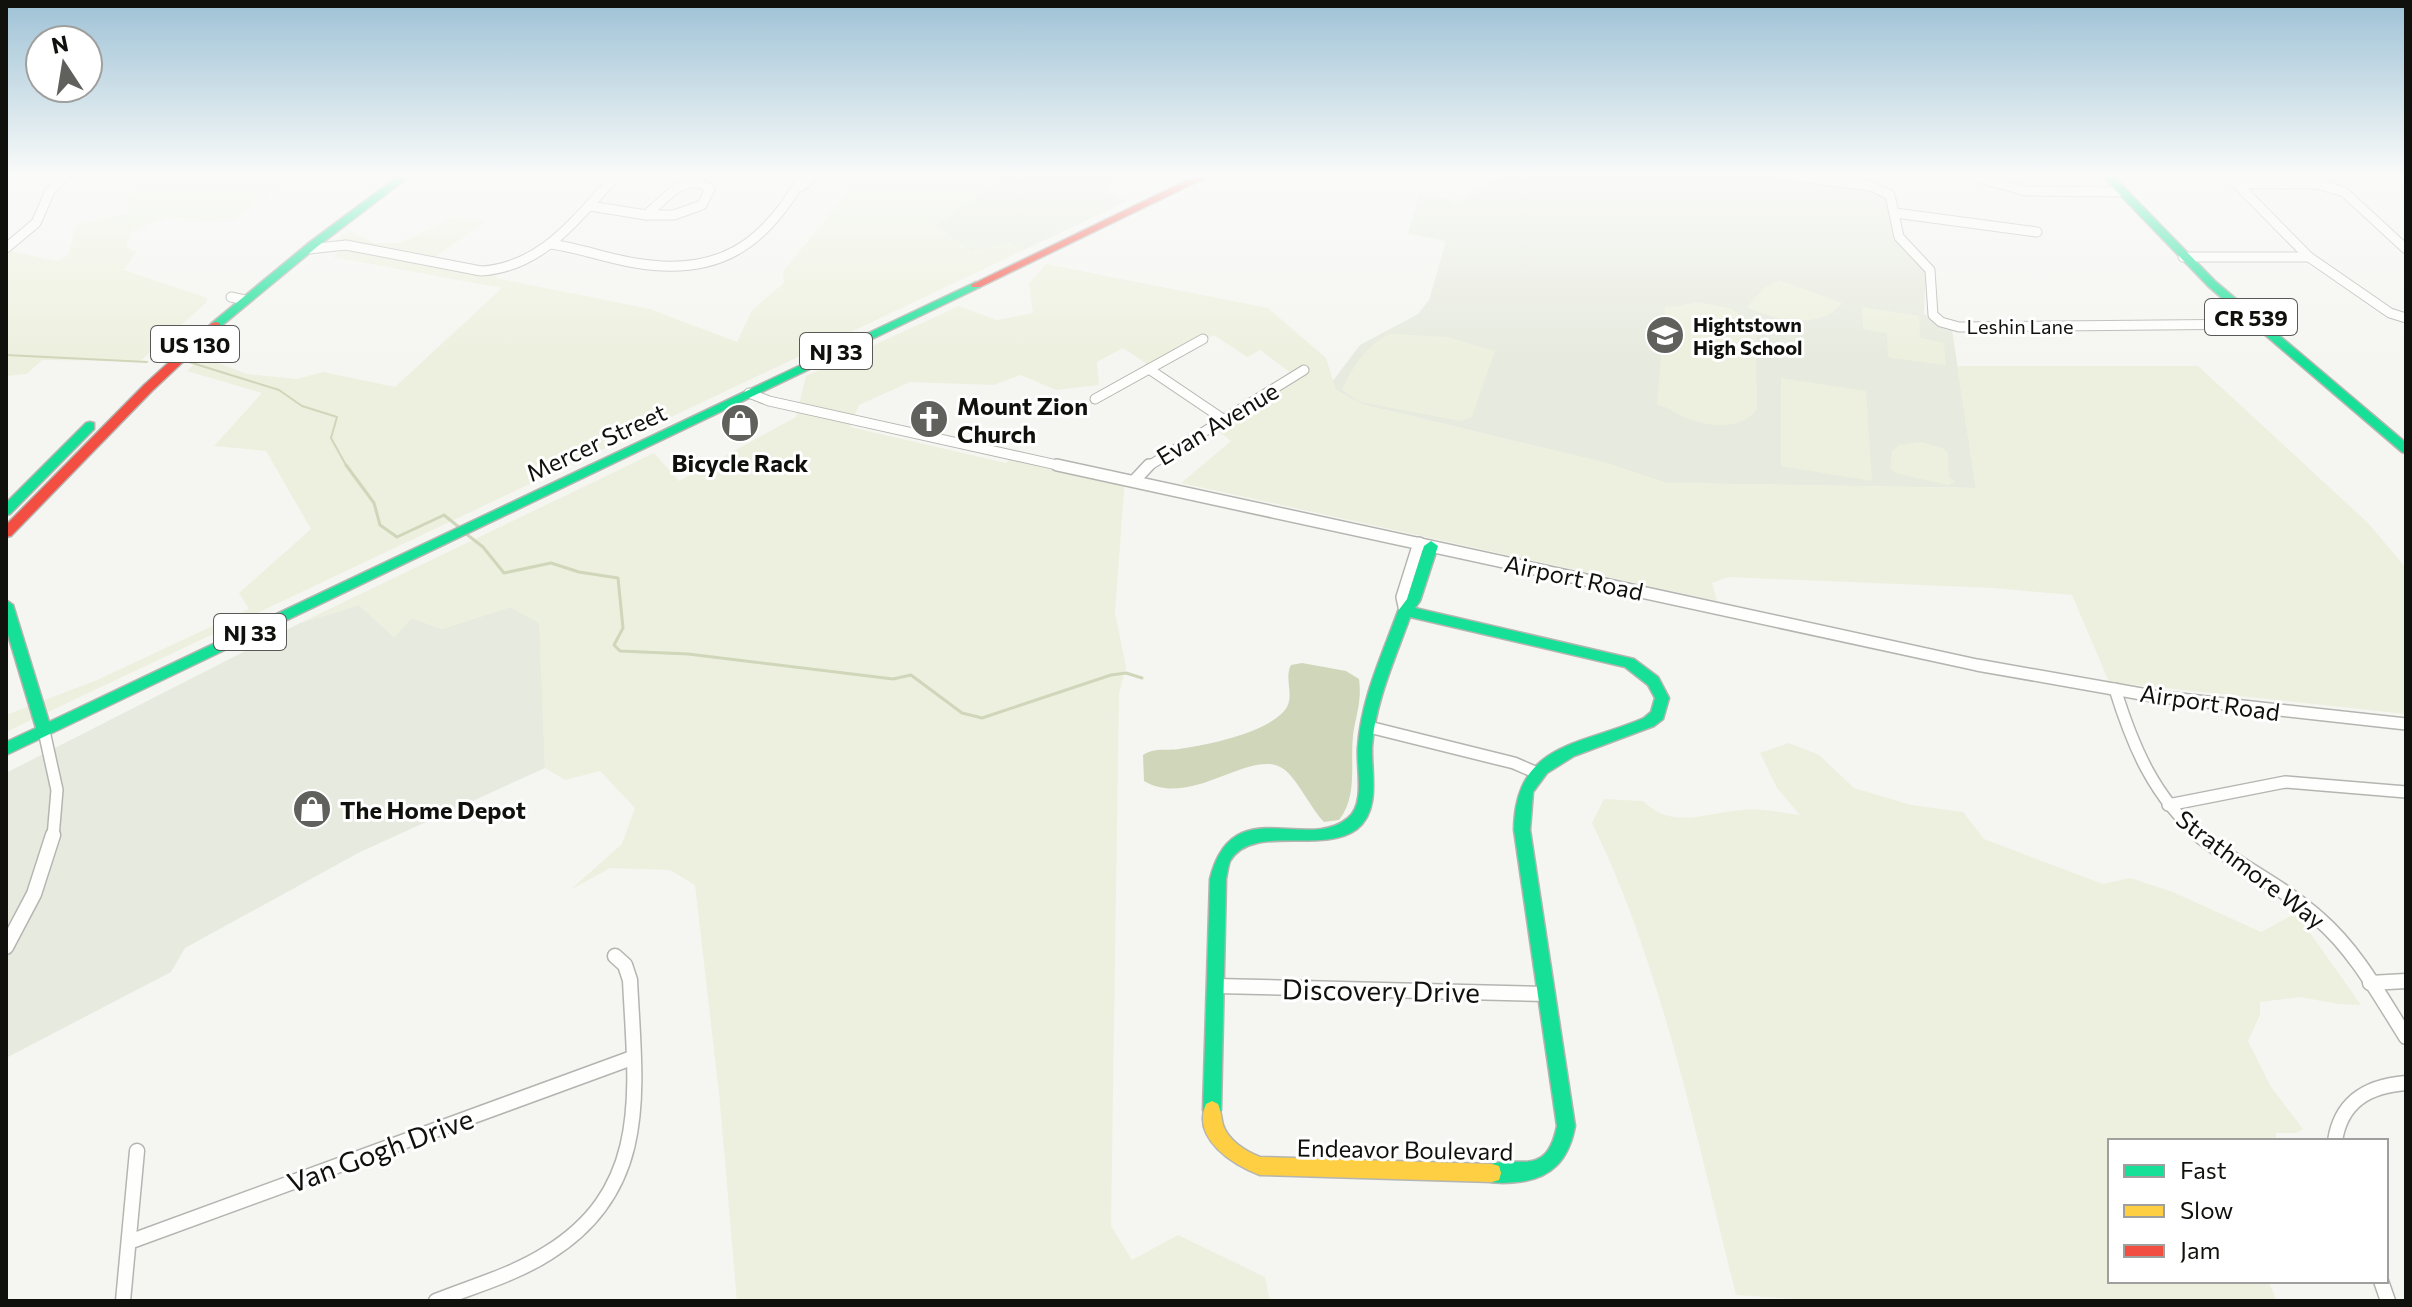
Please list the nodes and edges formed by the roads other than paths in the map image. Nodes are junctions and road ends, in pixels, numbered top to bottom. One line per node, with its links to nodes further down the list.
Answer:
1 (308, 236): 15 (main road, US 130)
2 (324, 236): 12 (main road, US 130)
3 (335, 236): 11 (street)
4 (559, 236): 10 (street)
5 (758, 236): 10 (street)
6 (1078, 236): 22 (main road, Mercer Street / NJ 33)
7 (1899, 236): 17 (street, Leshin Lane)
8 (2163, 236): 13 (main road, CR 539)
9 (2288, 236): 14 (street)
10 (551, 244): 11 (street)
11 (346, 245): 12 (street)
12 (306, 250): 15 (main road, US 130)
13 (2183, 257): 14 (street); 17 (main road, CR 539)
14 (2309, 257): 16 (street)
15 (238, 299): 27 (main road, US 130); 28 (main road, US 130)
16 (2404, 318): 18 (street)
17 (2259, 324): 25 (main road, CR 539)
18 (2406, 329)
19 (1203, 339): 20 (street)
20 (1149, 369): 23 (street); 24 (street)
21 (1304, 370): 24 (street, Evan Avenue)
22 (749, 393): 26 (street, Airport Road); 35 (main road, Mercer Street / NJ 33)
23 (1095, 399)
24 (1223, 419): 26 (street, Evan Avenue)
25 (2406, 449)
26 (1134, 481): 29 (street, Airport Road)
27 (6, 511)
28 (6, 533)
29 (1425, 544): 31 (main road, Endeavor Boulevard); 32 (street, Airport Road)
30 (6, 605): 35 (main road)
31 (1405, 611): 34 (main road, Endeavor Boulevard); 37 (main road)
32 (2115, 689): 33 (street, Airport Road); 39 (street, Strathmore Way)
33 (2406, 724)
34 (1369, 727): 37 (street); 44 (main road, Endeavor Boulevard)
35 (44, 731): 36 (main road, Mercer Street / NJ 33); 40 (street)
36 (6, 749)
37 (1537, 773): 45 (main road, Endeavor Boulevard)
38 (2406, 792): 39 (street)
39 (2168, 805): 43 (street, Strathmore Way)
40 (6, 947)
41 (615, 956): 47 (street)
42 (2406, 981): 43 (street)
43 (2370, 983): 46 (street, Strathmore Way)
44 (1216, 986): 45 (street, Discovery Drive); 45 (main road, Endeavor Boulevard)
45 (1546, 994)
46 (2406, 1037)
47 (632, 1058): 51 (street, Van Gogh Drive); 53 (street)
48 (2406, 1083): 49 (street)
49 (2335, 1139)
50 (137, 1151): 51 (street)
51 (129, 1242): 52 (street)
52 (123, 1301)
53 (436, 1301)

